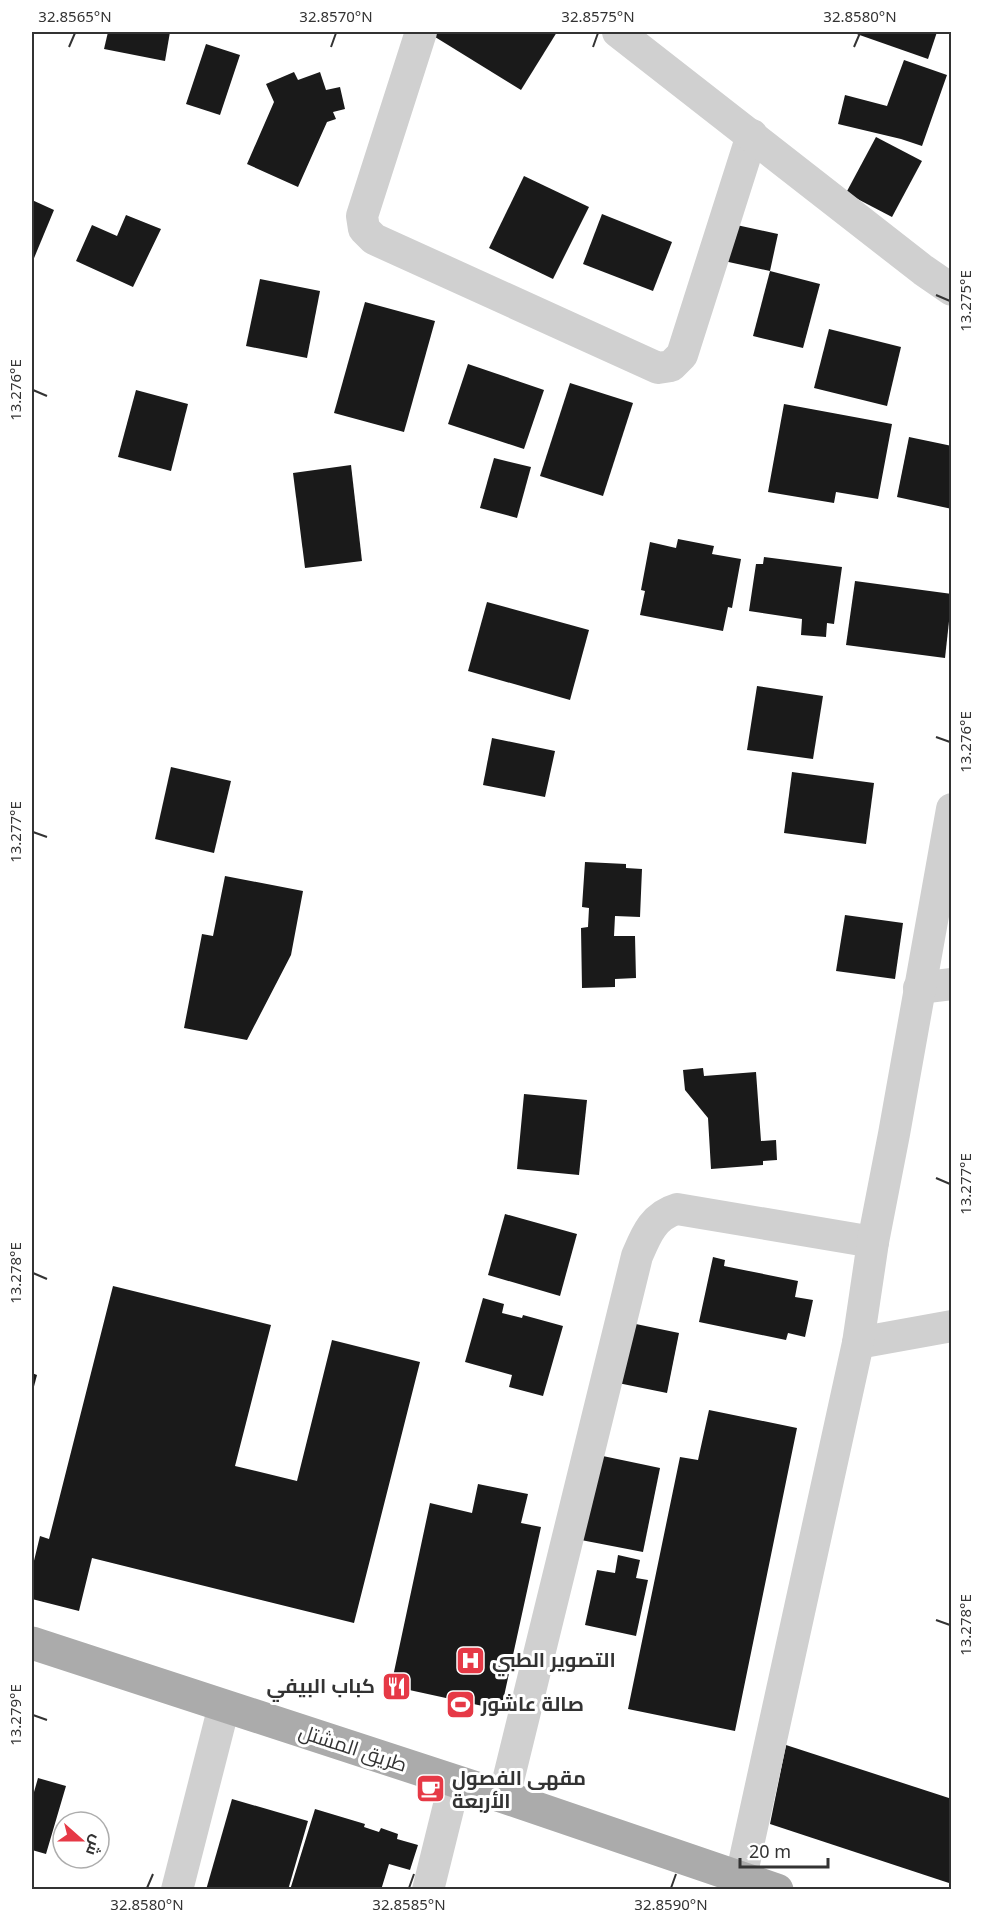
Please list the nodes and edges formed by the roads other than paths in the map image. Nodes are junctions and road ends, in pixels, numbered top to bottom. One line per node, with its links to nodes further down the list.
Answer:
1 (421, 32): 3 (street)
2 (618, 32): 3 (street)
3 (752, 135): 4 (street)
4 (951, 290)
5 (951, 809): 7 (street)
6 (951, 984): 7 (street)
7 (919, 988): 8 (street)
8 (873, 1242): 10 (street); 14 (street)
9 (951, 1326): 10 (street)
10 (858, 1343): 15 (street)
11 (32, 1643): 12 (main road, طريق المشتل)
12 (224, 1706): 13 (main road, طريق المشتل); 16 (street)
13 (455, 1781): 14 (main road, طريق المشتل); 17 (street)
14 (504, 1797): 15 (main road, طريق المشتل)
15 (741, 1877): 18 (main road, طريق المشتل)
16 (177, 1890)
17 (428, 1890)
18 (777, 1890)

